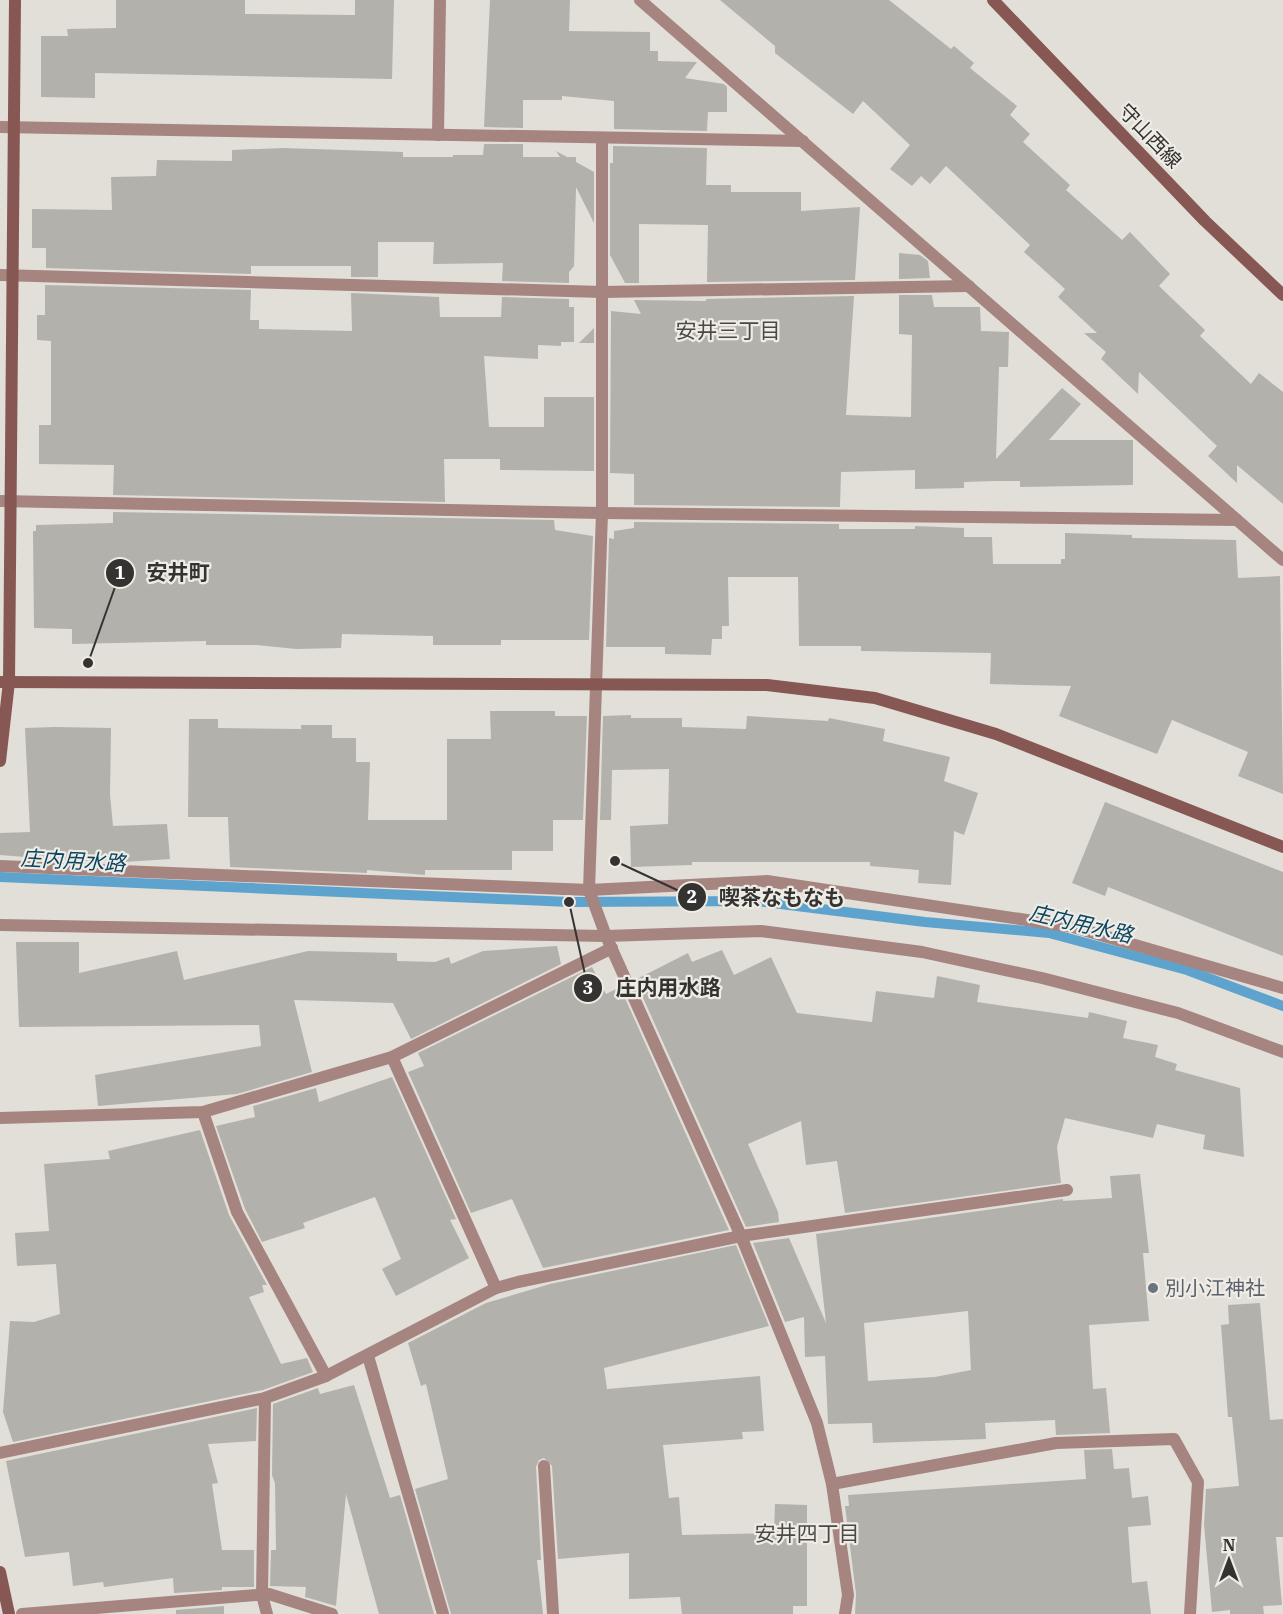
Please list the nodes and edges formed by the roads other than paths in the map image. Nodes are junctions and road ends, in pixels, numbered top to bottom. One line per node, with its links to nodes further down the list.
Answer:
1 (15, 0): 6 (street)
2 (440, 0): 7 (street)
3 (640, 0): 9 (street)
4 (993, 0): 13 (street, 守山西線)
5 (0, 127): 6 (street)
6 (14, 127): 7 (street); 10 (street)
7 (438, 135): 8 (street)
8 (602, 138): 9 (street); 12 (street)
9 (803, 141): 11 (street)
10 (6, 275): 12 (street); 14 (street)
11 (969, 286): 12 (street); 16 (street)
12 (602, 292): 15 (street)
13 (1283, 295)
14 (5, 501): 15 (street); 18 (street)
15 (602, 513): 16 (street); 19 (street)
16 (1238, 520): 17 (street)
17 (1283, 560)
18 (5, 682): 19 (street); 20 (street)
19 (596, 684): 21 (street); 23 (street)
20 (0, 761)
21 (1283, 847)
22 (0, 866): 23 (street)
23 (589, 890): 25 (street); 27 (street)
24 (0, 925): 25 (street)
25 (606, 936): 26 (street); 28 (street)
26 (612, 948): 29 (street); 33 (street)
27 (1283, 988)
28 (1283, 1052)
29 (392, 1057): 30 (street); 34 (street)
30 (203, 1112): 31 (street); 36 (street)
31 (0, 1118)
32 (1067, 1190): 33 (street)
33 (741, 1236): 34 (street); 40 (street)
34 (496, 1288): 35 (street)
35 (368, 1356): 36 (street); 47 (street)
36 (326, 1376): 37 (street)
37 (265, 1398): 38 (street); 42 (street)
38 (0, 1453)
39 (544, 1466): 48 (street)
40 (832, 1484): 49 (street); 50 (street)
41 (0, 1572): 43 (street)
42 (262, 1595): 44 (street); 45 (street); 46 (street)
43 (9, 1614)
44 (22, 1614)
45 (267, 1614)
46 (332, 1614)
47 (443, 1614)
48 (553, 1614)
49 (845, 1614)
50 (1190, 1614)

